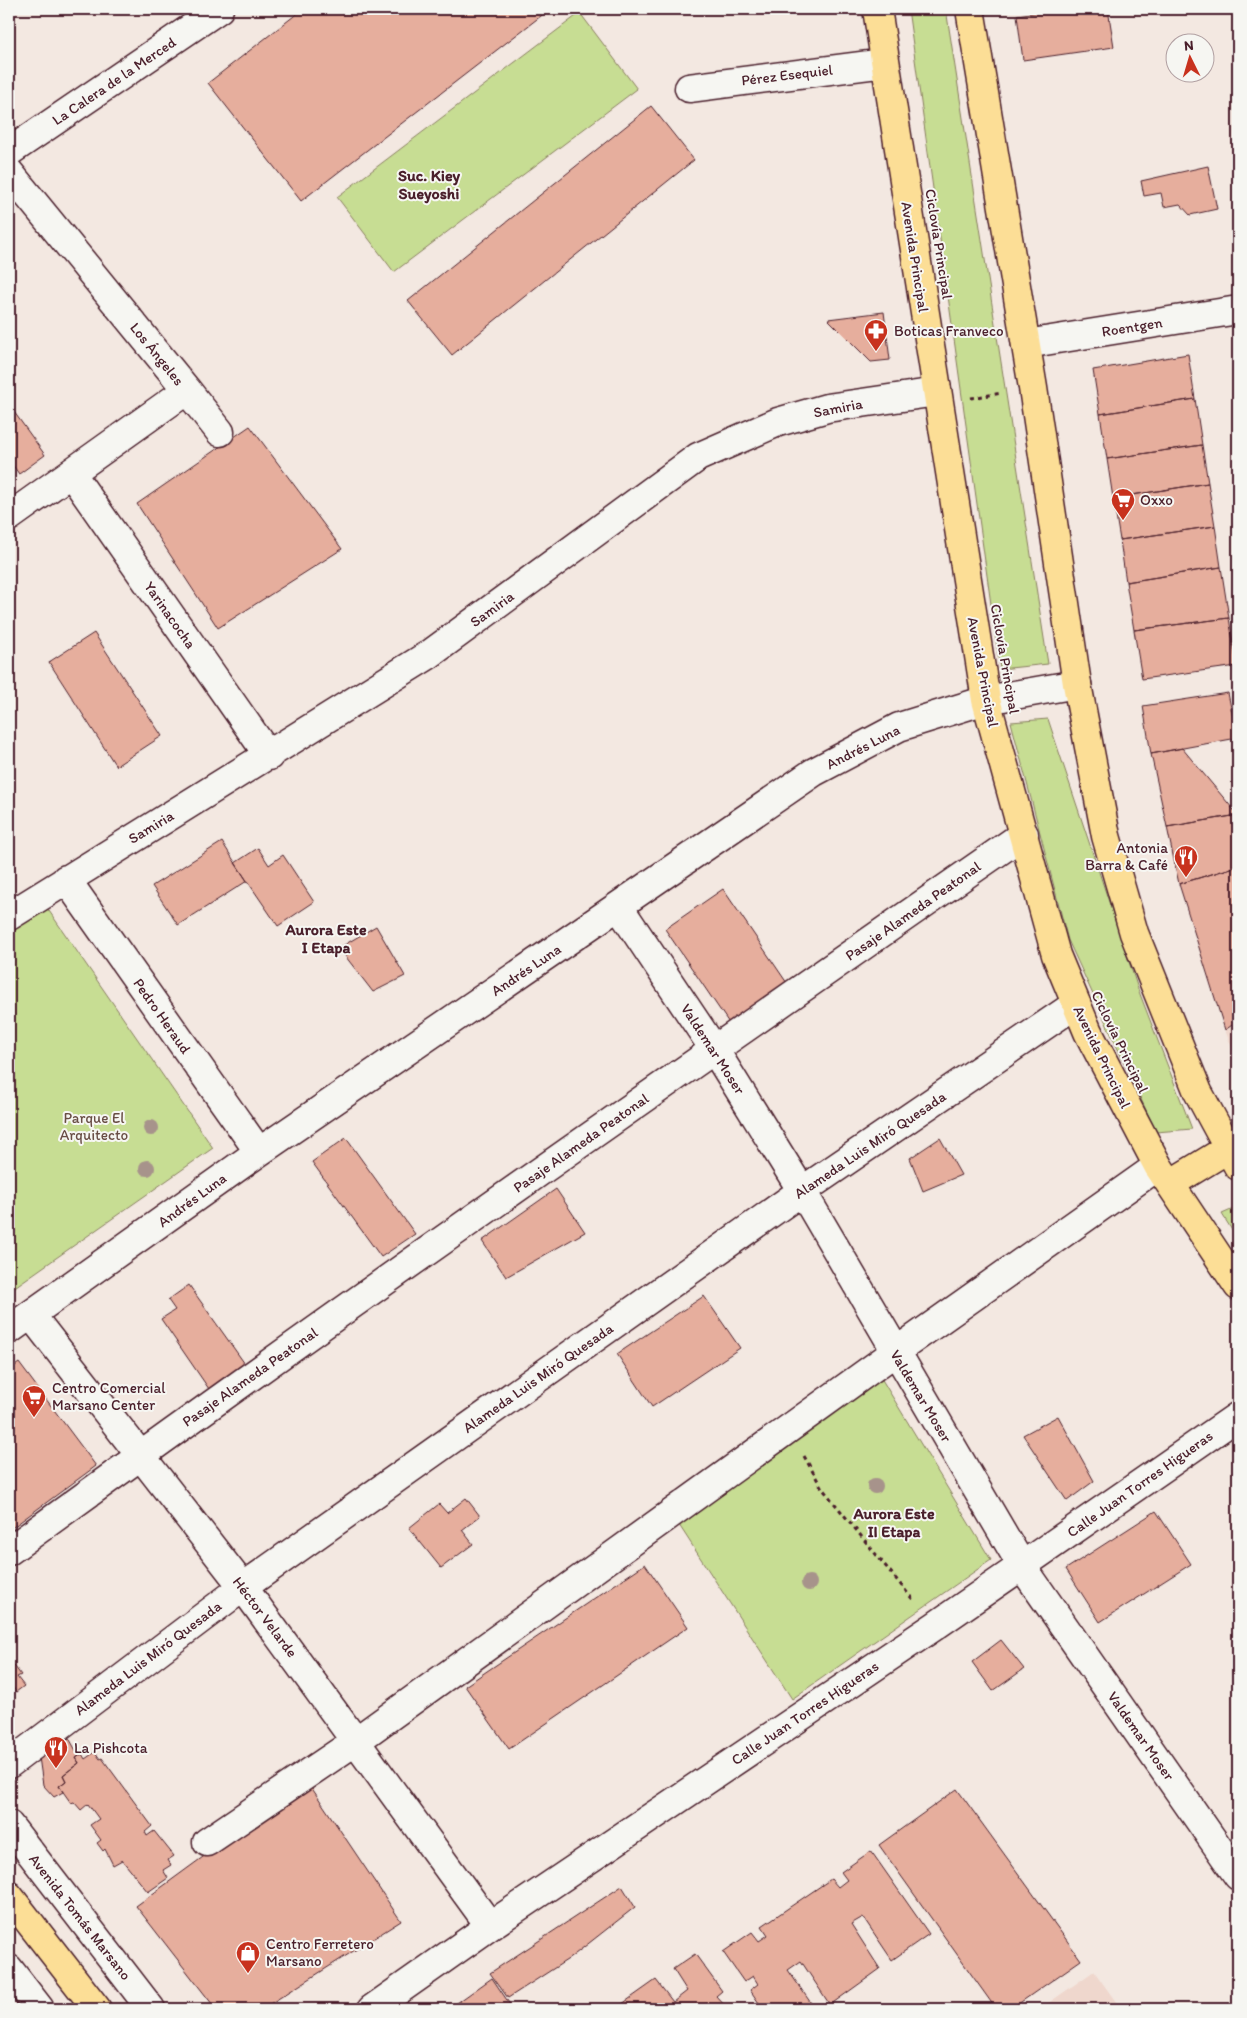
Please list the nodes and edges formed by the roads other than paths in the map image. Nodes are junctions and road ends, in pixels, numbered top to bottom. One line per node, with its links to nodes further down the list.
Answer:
1 (219, 9): 6 (street, La Calera de la Merced)
2 (877, 9): 4 (main road, Avenida Principal)
3 (970, 9): 9 (main road)
4 (885, 63): 5 (street, Pérez Esequiel); 11 (main road, Avenida Principal)
5 (689, 88)
6 (9, 152)
7 (9, 172): 10 (street, Los Ángeles)
8 (1238, 310): 9 (street, Roentgen)
9 (1026, 344): 15 (main road)
10 (187, 390): 12 (street); 13 (street, Los Ángeles)
11 (937, 398): 16 (main road, Avenida Principal); 17 (street, Samiria)
12 (220, 432)
13 (71, 474): 14 (street, Los Ángeles); 17 (street, Yarinacocha)
14 (9, 517)
15 (1077, 684): 16 (street, Andrés Luna); 25 (main road)
16 (986, 700): 18 (main road, Avenida Principal); 20 (street, Andrés Luna)
17 (269, 756): 19 (street, Samiria)
18 (1024, 834): 22 (main road, Avenida Principal); 23 (street, Pasaje Alameda Peatonal)
19 (66, 879): 21 (street, Samiria); 24 (street, Pedro Heraud)
20 (619, 907): 23 (street, Valdemar Moser); 24 (street, Andrés Luna)
21 (9, 916)
22 (1076, 1004): 26 (main road, Avenida Principal); 27 (street, Alameda Luis Miró Quesada)
23 (714, 1049): 27 (street, Valdemar Moser); 33 (street, Pasaje Alameda Peatonal)
24 (259, 1152): 29 (street, Andrés Luna)
25 (1233, 1157): 26 (main road)
26 (1164, 1175): 28 (main road, Avenida Principal); 31 (street)
27 (802, 1191): 31 (street, Valdemar Moser); 36 (street, Alameda Luis Miró Quesada)
28 (1238, 1286)
29 (31, 1315): 30 (street, Andrés Luna); 33 (street, Héctor Velarde)
30 (9, 1330)
31 (895, 1352): 35 (street, Valdemar Moser); 37 (street)
32 (1238, 1416): 35 (street, Calle Juan Torres Higueras)
33 (140, 1455): 34 (street, Pasaje Alameda Peatonal); 36 (street, Héctor Velarde)
34 (9, 1551)
35 (1022, 1566): 41 (street, Valdemar Moser); 43 (street, Calle Juan Torres Higueras)
36 (243, 1587): 37 (street, Héctor Velarde); 38 (street, Alameda Luis Miró Quesada)
37 (356, 1741): 40 (street); 43 (street, Héctor Velarde)
38 (9, 1764)
39 (9, 1825): 47 (street, Avenida Tomás Marsano)
40 (207, 1842)
41 (1238, 1876)
42 (9, 1896): 46 (main road)
43 (490, 1926): 48 (street, Calle Juan Torres Higueras)
44 (9, 1969): 45 (street)
45 (40, 2009)
46 (97, 2009)
47 (151, 2009)
48 (372, 2009)

